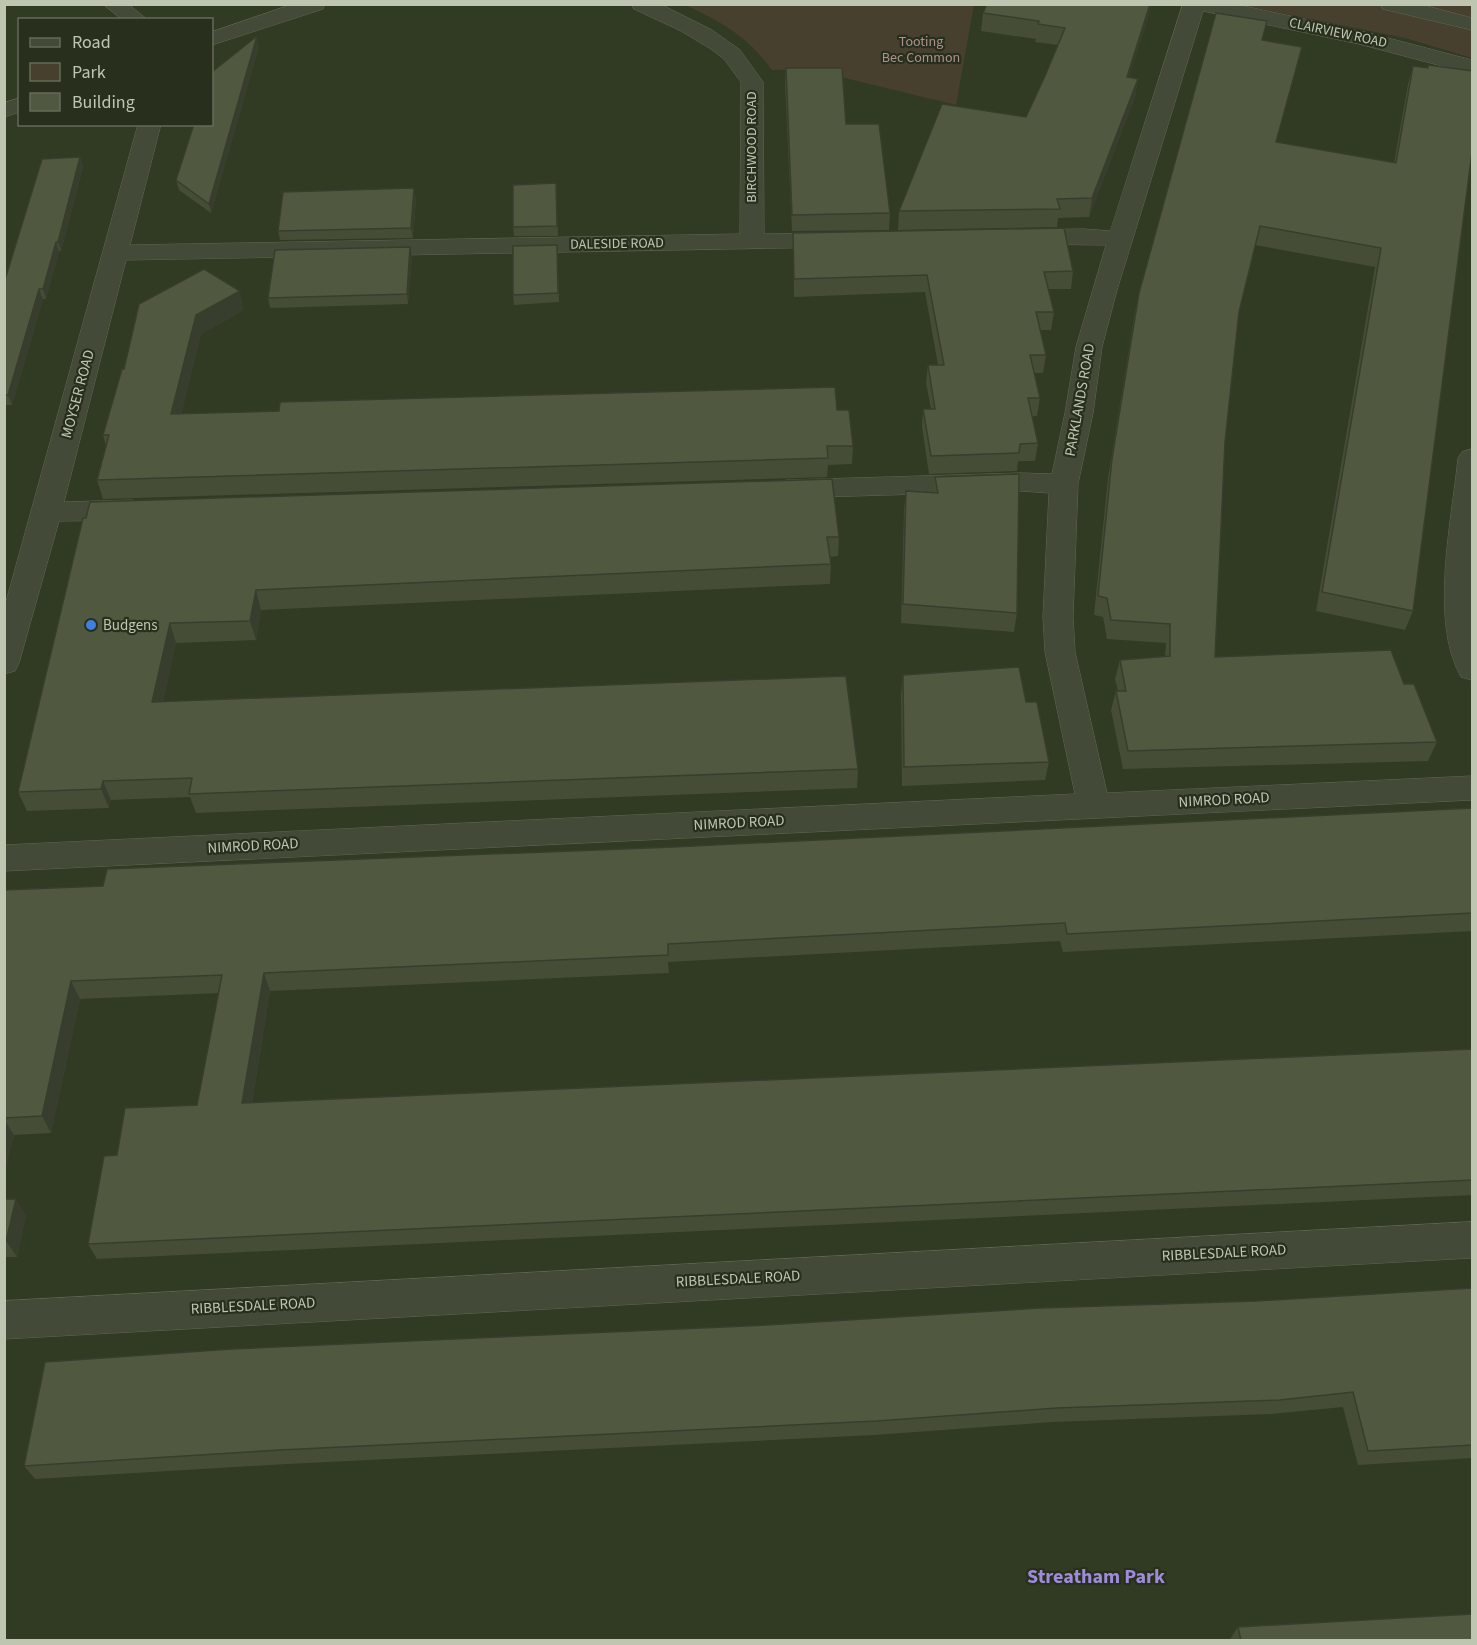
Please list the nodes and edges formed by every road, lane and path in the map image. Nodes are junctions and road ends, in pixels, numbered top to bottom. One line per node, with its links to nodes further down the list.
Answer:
1 (114, 4): 7 (street)
2 (315, 4): 9 (street)
3 (642, 4): 15 (street, BIRCHWOOD ROAD)
4 (1194, 4): 13 (street, PARKLANDS ROAD)
5 (1202, 4): 10 (street, CLAIRVIEW ROAD)
6 (1391, 4): 8 (street)
7 (135, 18)
8 (1473, 24)
9 (213, 39)
10 (1473, 67)
11 (149, 126): 16 (street, MOYSER ROAD)
12 (1001, 237): 13 (street)
13 (1120, 238): 18 (street, PARKLANDS ROAD)
14 (859, 239): 15 (street, DALESIDE ROAD)
15 (752, 241): 16 (street, DALESIDE ROAD)
16 (114, 253): 21 (street, MOYSER ROAD)
17 (1473, 458): 23 (street)
18 (1064, 484): 19 (street); 25 (street, PARKLANDS ROAD)
19 (760, 490)
20 (154, 509): 21 (street)
21 (47, 512): 22 (street, MOYSER ROAD)
22 (4, 663)
23 (1473, 669)
24 (1473, 788): 25 (street, NIMROD ROAD)
25 (1094, 807): 26 (street, NIMROD ROAD)
26 (4, 858)
27 (1473, 1240): 28 (street, RIBBLESDALE ROAD)
28 (4, 1320)

